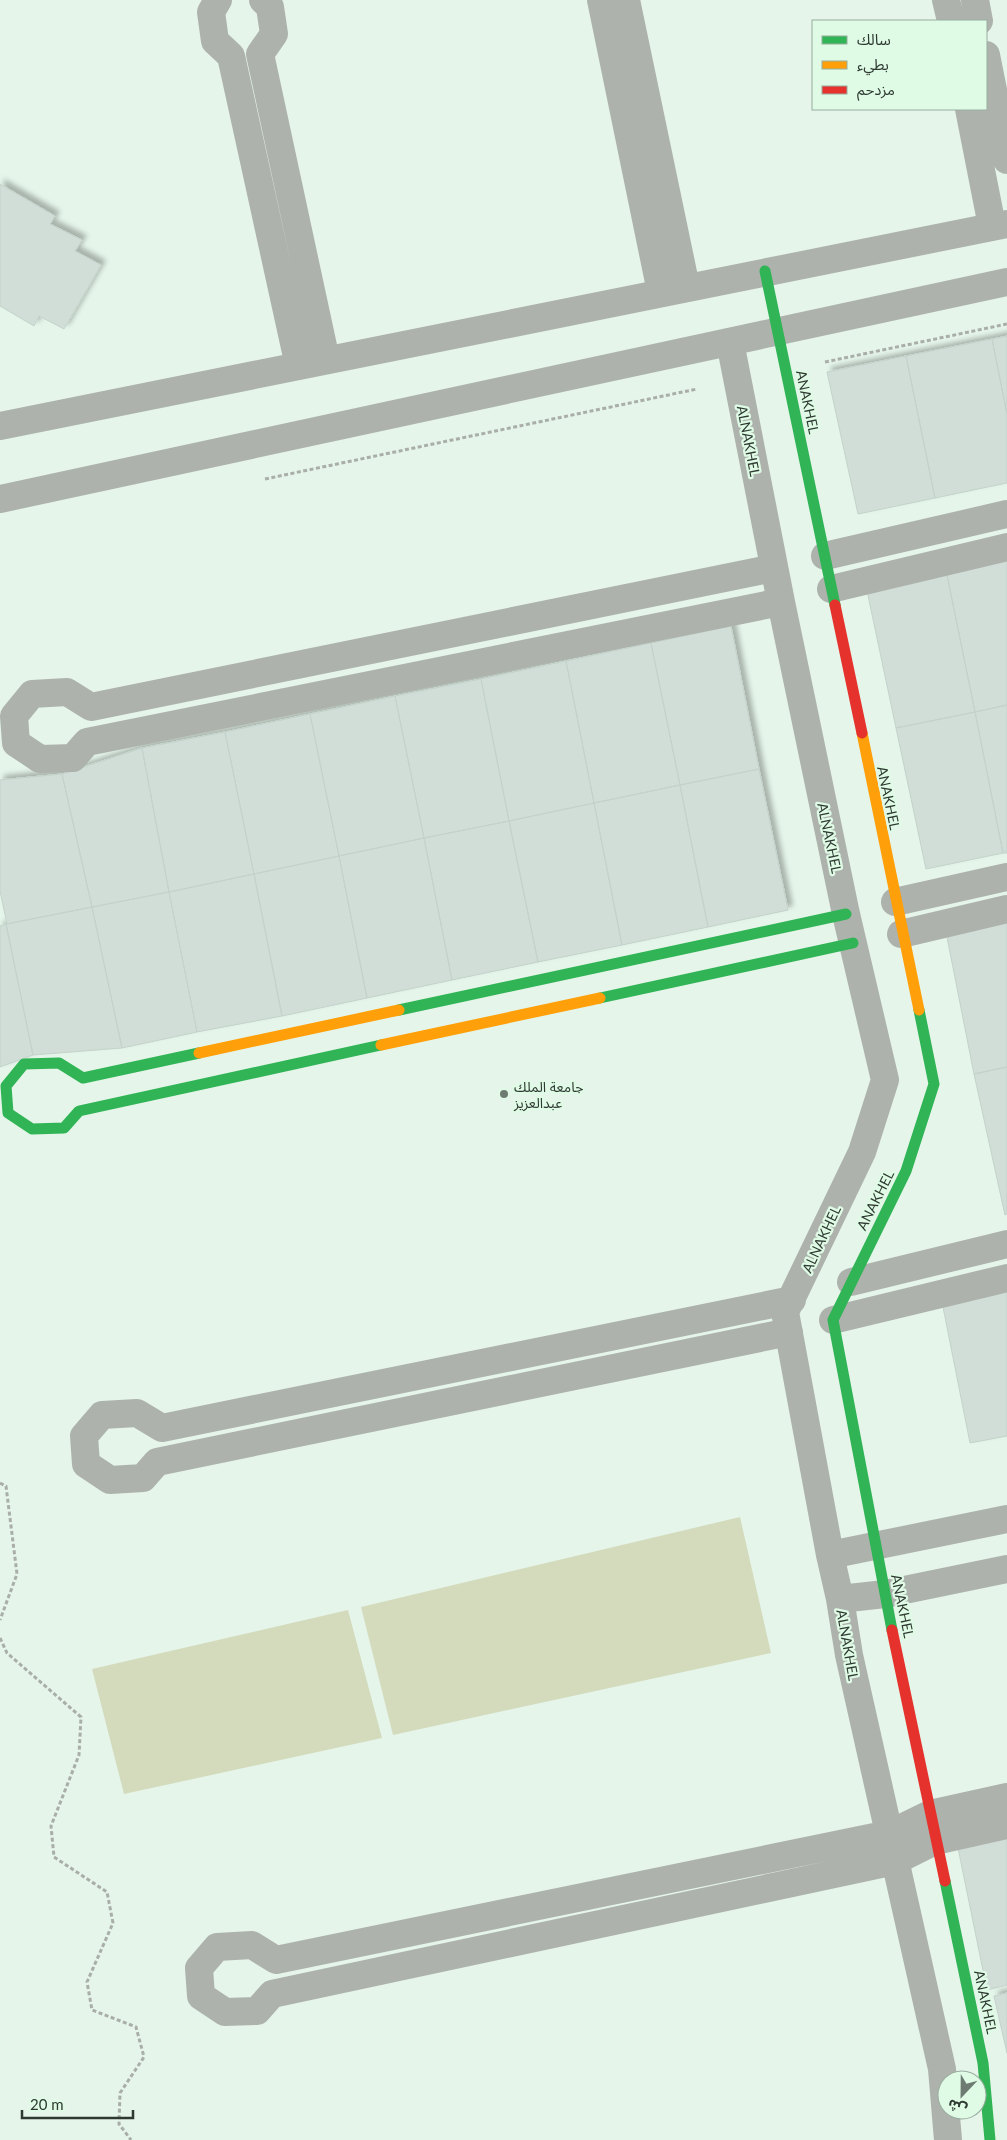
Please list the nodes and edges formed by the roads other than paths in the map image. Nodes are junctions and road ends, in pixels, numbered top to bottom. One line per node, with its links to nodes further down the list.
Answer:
1 (218, 0): 19 (street)
2 (264, 0): 18 (street)
3 (600, 0): 15 (street)
4 (626, 0): 15 (street)
5 (946, 0): 7 (street)
6 (975, 0): 8 (street)
7 (951, 20)
8 (979, 20)
9 (987, 60): 11 (street)
10 (969, 110): 12 (street)
11 (1007, 160)
12 (1000, 225): 13 (street)
13 (765, 271): 15 (street); 16 (street, ANAKHEL)
14 (1007, 282): 16 (street)
15 (673, 290): 18 (street)
16 (779, 332): 17 (street); 24 (street, ANAKHEL)
17 (730, 342): 21 (street); 25 (street, ALNAKHEL)
18 (326, 360): 19 (street)
19 (299, 366): 20 (street)
20 (0, 426)
21 (0, 499)
22 (1007, 514): 24 (street)
23 (1007, 547): 26 (street)
24 (824, 556): 26 (street, ANAKHEL)
25 (774, 568): 27 (street, ALNAKHEL); 27 (street)
26 (831, 589): 29 (street, ANAKHEL)
27 (781, 602): 31 (street, ALNAKHEL)
28 (1007, 877): 29 (street)
29 (895, 902): 32 (street, ANAKHEL)
30 (1007, 909): 32 (street)
31 (846, 914): 33 (street, ALNAKHEL); 33 (street)
32 (901, 934): 36 (street, ANAKHEL)
33 (854, 943): 37 (street, ALNAKHEL)
34 (1007, 1244): 36 (street)
35 (1007, 1278): 38 (street)
36 (851, 1282): 38 (street, ANAKHEL)
37 (792, 1300): 39 (street, ALNAKHEL); 39 (street)
38 (833, 1320): 41 (street, ANAKHEL)
39 (789, 1332): 42 (street, ALNAKHEL)
40 (1007, 1519): 41 (street)
41 (875, 1546): 42 (street); 44 (street, ANAKHEL)
42 (830, 1555): 45 (street, ALNAKHEL)
43 (1007, 1569): 44 (street)
44 (885, 1594): 45 (street); 47 (street, ANAKHEL)
45 (840, 1599): 49 (street, ALNAKHEL)
46 (1007, 1797): 47 (street)
47 (930, 1814): 49 (street); 50 (street, ANAKHEL)
48 (1007, 1825): 50 (street)
49 (889, 1834): 51 (street, ALNAKHEL); 51 (street)
50 (936, 1841): 51 (street); 53 (street, ANAKHEL)
51 (895, 1861): 52 (street, ALNAKHEL)
52 (948, 2140)
53 (990, 2140)

